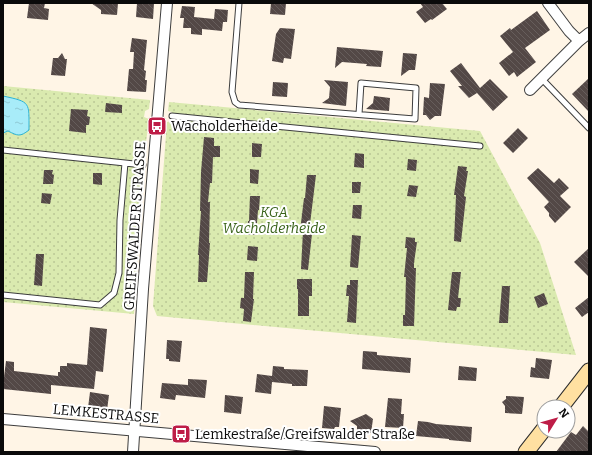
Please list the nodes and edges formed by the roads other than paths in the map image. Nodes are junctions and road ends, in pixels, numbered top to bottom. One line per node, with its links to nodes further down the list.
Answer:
1 (167, 3): 19 (street, GREIFSWALDER STRASSE)
2 (239, 3): 8 (lane)
3 (548, 3): 5 (street)
4 (589, 33): 5 (street)
5 (579, 41): 6 (street)
6 (541, 78): 7 (street); 10 (lane)
7 (530, 90)
8 (358, 114): 8 (lane)
9 (172, 116): 11 (lane)
10 (589, 128)
11 (480, 146)
12 (3, 150): 13 (lane)
13 (125, 163): 14 (lane); 15 (lane)
14 (143, 165)
15 (3, 295)
16 (586, 374): 17 (main road)
17 (567, 399)
18 (3, 419): 19 (street, LEMKESTRASSE)
19 (135, 431): 21 (street, GREIFSWALDER STRASSE); 22 (street, LEMKESTRASSE)
20 (536, 439): 23 (main road)
21 (133, 452)
22 (375, 452)
23 (526, 452)

